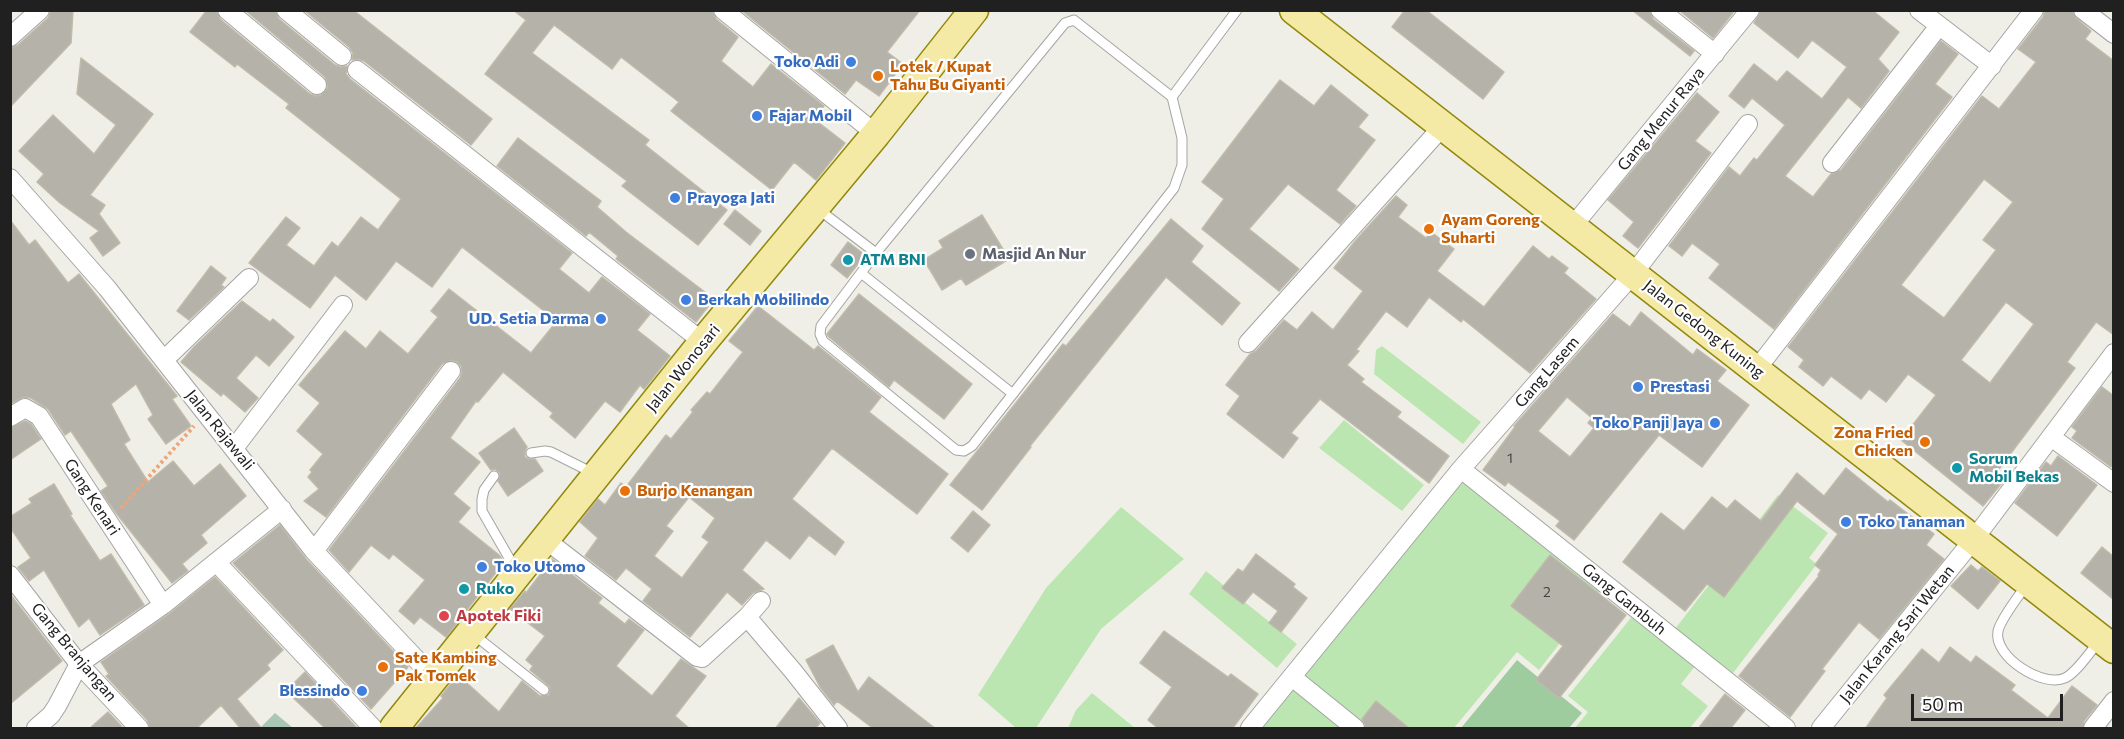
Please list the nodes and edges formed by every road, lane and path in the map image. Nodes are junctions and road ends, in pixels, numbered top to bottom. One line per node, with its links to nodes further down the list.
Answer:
1 (40, 10): 15 (street)
2 (227, 10): 20 (street)
3 (286, 10): 17 (street)
4 (723, 10): 24 (street)
5 (974, 10): 24 (main road, Jalan Wonosari)
6 (1237, 10): 21 (lane)
7 (1294, 10): 23 (main road, Jalan Gedong Kuning)
8 (1660, 10): 16 (street)
9 (1750, 10): 16 (street, Gang Menur Raya)
10 (1919, 10): 13 (street)
11 (2034, 10): 18 (street)
12 (2083, 10): 14 (street)
13 (1939, 26): 18 (street); 25 (street)
14 (2112, 29)
15 (10, 37)
16 (1715, 54): 28 (street, Gang Menur Raya)
17 (342, 56)
18 (1992, 66): 38 (street)
19 (357, 70): 34 (street)
20 (317, 85)
21 (1172, 97): 29 (lane); 40 (lane)
22 (1748, 124): 31 (street, Gang Lasem)
23 (1443, 126): 28 (main road, Jalan Gedong Kuning); 35 (street)
24 (876, 134): 27 (main road, Jalan Wonosari)
25 (1832, 163)
26 (10, 178): 37 (street, Jalan Rajawali)
27 (814, 207): 29 (lane); 34 (main road, Jalan Wonosari)
28 (1572, 227): 31 (main road, Jalan Gedong Kuning)
29 (876, 253): 30 (lane)
30 (861, 273): 40 (lane); 40 (lane)
31 (1633, 274): 38 (main road, Jalan Gedong Kuning); 46 (street, Gang Lasem)
32 (249, 278): 37 (street)
33 (343, 305): 44 (street)
34 (703, 342): 48 (main road, Jalan Wonosari)
35 (1248, 342)
36 (2114, 352): 43 (street, Jalan Karang Sari Wetan)
37 (164, 360): 41 (street, Jalan Rajawali)
38 (1756, 370): 52 (main road, Jalan Gedong Kuning)
39 (451, 371): 54 (street)
40 (1013, 394)
41 (206, 412): 44 (street, Jalan Rajawali); 51 (path)
42 (10, 417): 51 (street, Gang Kenari)
43 (2051, 437): 49 (street); 52 (street, Jalan Karang Sari Wetan)
44 (235, 447): 50 (street, Jalan Rajawali)
45 (531, 453): 48 (lane)
46 (1461, 469): 65 (street, Gang Lasem); 76 (street, Gang Gambuh)
47 (494, 476): 56 (lane)
48 (597, 476): 53 (main road, Jalan Wonosari)
49 (2114, 483)
50 (282, 509): 54 (street, Jalan Rajawali); 55 (street)
51 (108, 523): 60 (street, Gang Kenari)
52 (1974, 539): 58 (main road, Jalan Gedong Kuning); 77 (street, Jalan Karang Sari Wetan)
53 (546, 540): 56 (main road, Jalan Wonosari); 61 (street)
54 (314, 551): 66 (street, Jalan Rajawali)
55 (216, 562): 60 (street); 71 (street)
56 (517, 572): 62 (main road, Jalan Wonosari)
57 (10, 574): 64 (street, Gang Branjangan)
58 (2029, 582): 63 (main road, Jalan Gedong Kuning); 63 (lane)
59 (761, 601): 61 (street)
60 (163, 605): 64 (street)
61 (747, 617): 73 (street)
62 (471, 633): 66 (main road, Jalan Wonosari); 67 (lane)
63 (2107, 644)
64 (79, 664): 69 (street); 70 (street, Gang Branjangan)
65 (1292, 677): 74 (street, Gang Lasem); 75 (street)
66 (434, 678): 72 (main road, Jalan Wonosari)
67 (544, 690)
68 (2114, 701): 78 (street)
69 (36, 729)
70 (139, 729)
71 (373, 729)
72 (394, 729)
73 (838, 729)
74 (1250, 729)
75 (1355, 729)
76 (1786, 729)
77 (1821, 729)
78 (2093, 729)

